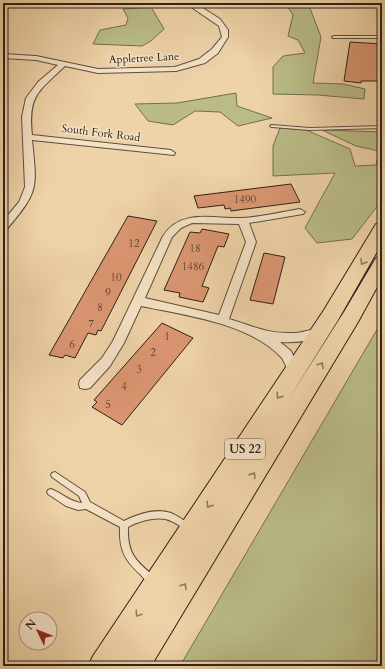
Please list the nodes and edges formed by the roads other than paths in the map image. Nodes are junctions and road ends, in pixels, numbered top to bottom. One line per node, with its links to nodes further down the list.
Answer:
1 (192, 3): 5 (street, Appletree Lane)
2 (334, 37): 3 (lane)
3 (382, 37)
4 (3, 56): 5 (street, Appletree Lane)
5 (64, 64): 8 (street)
6 (272, 126): 7 (lane)
7 (382, 127)
8 (28, 136): 9 (street, South Fork Road); 12 (street)
9 (172, 153)
10 (300, 212): 11 (street)
11 (242, 221): 15 (street); 16 (street)
12 (3, 227)
13 (382, 228): 17 (highway, US 22, one-way to 17)
14 (382, 262): 28 (highway, US 22, one-way to 14)
15 (138, 301): 16 (street); 20 (street)
16 (223, 320): 18 (street)
17 (320, 333): 18 (street); 19 (highway, US 22)
18 (262, 336): 19 (street)
19 (295, 372): 25 (highway, US 22, one-way to 25)
20 (85, 384)
21 (55, 475): 23 (lane)
22 (51, 492): 23 (lane)
23 (87, 505): 24 (lane)
24 (124, 525): 25 (lane); 26 (lane)
25 (193, 530): 26 (highway, US 22)
26 (158, 585): 27 (highway, US 22, one-way to 27)
27 (103, 666)
28 (134, 666)

